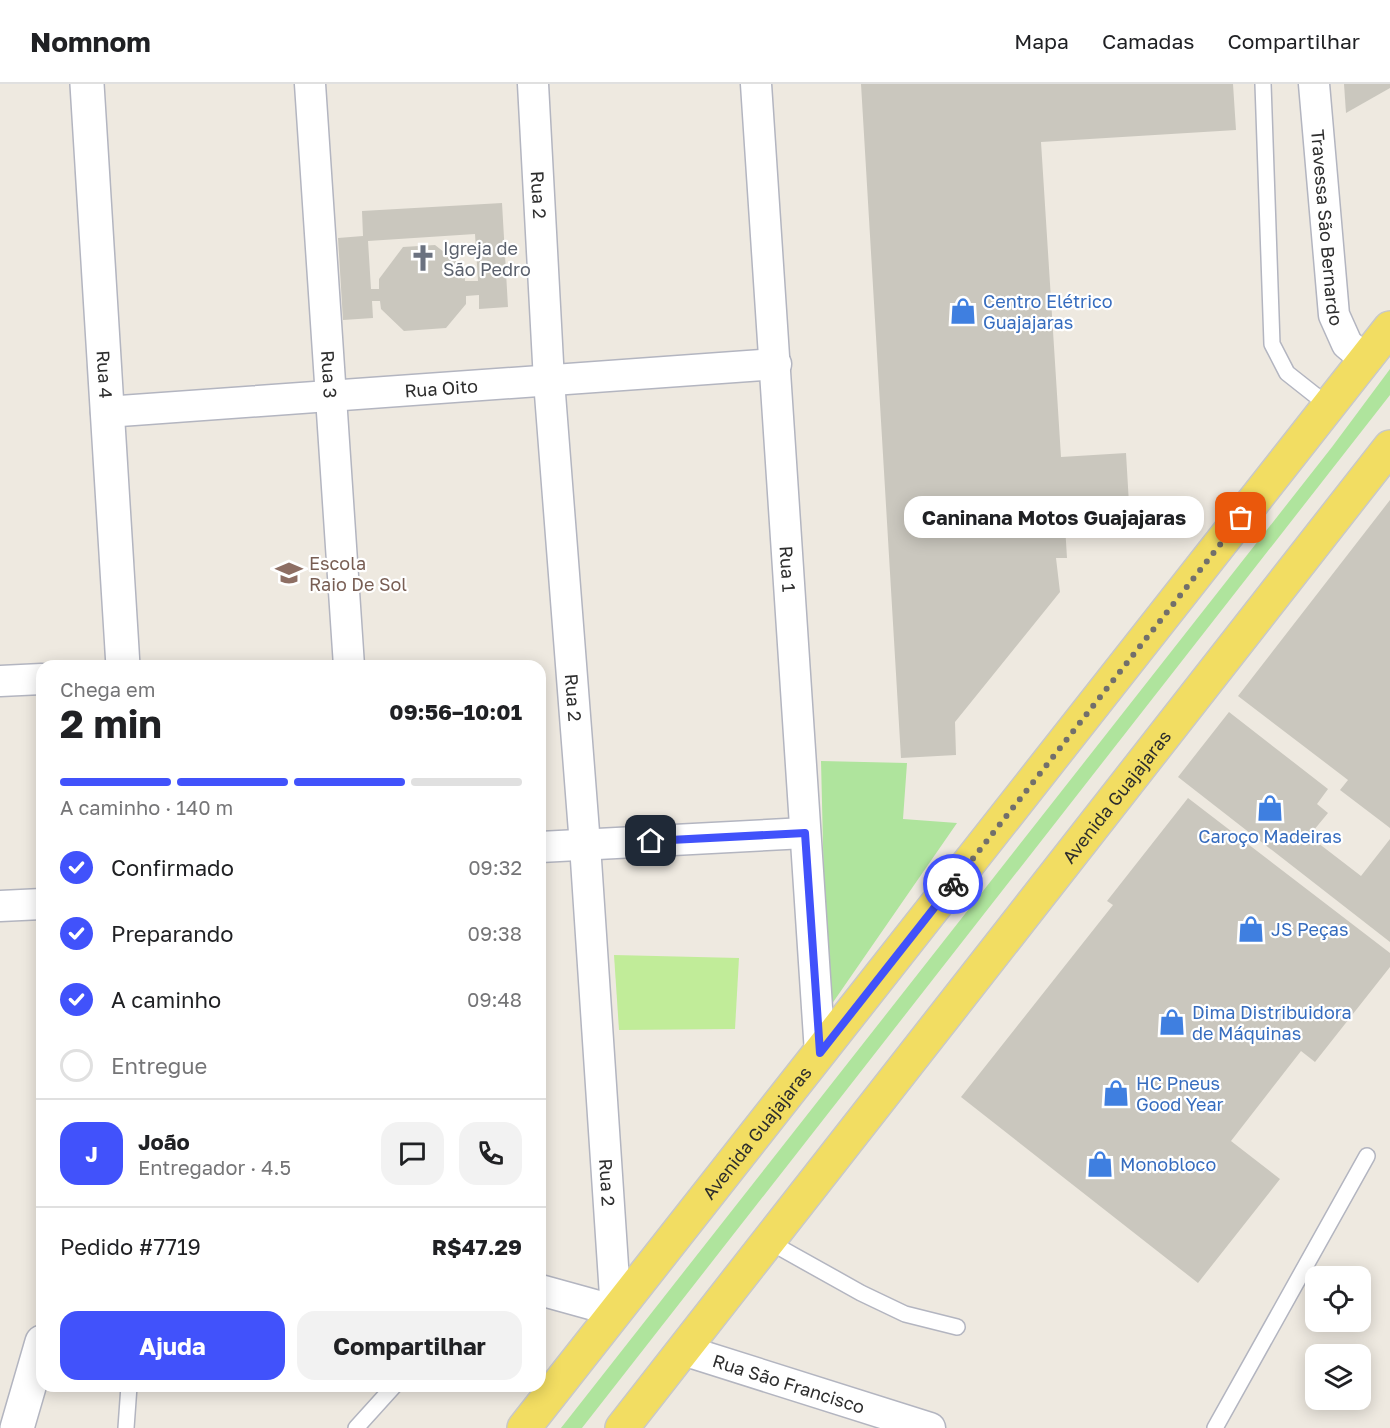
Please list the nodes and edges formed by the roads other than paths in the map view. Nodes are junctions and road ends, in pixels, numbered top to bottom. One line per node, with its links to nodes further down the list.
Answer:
1 (87, 84): 13 (street, Rua 4)
2 (310, 84): 11 (street, Rua 3)
3 (533, 84): 10 (street, Rua 2)
4 (756, 84): 9 (street, Rua 1)
5 (1263, 84): 12 (lane)
6 (1314, 84): 8 (street, Travessa São Bernardo)
7 (1390, 328): 8 (main road, Avenida Guajajaras)
8 (1366, 360): 12 (main road, Avenida Guajajaras)
9 (776, 364): 10 (street, Rua Oito); 19 (street, Rua 1)
10 (549, 381): 11 (street, Rua Oito); 20 (street, Rua 2)
11 (333, 396): 13 (street, Rua Oito); 16 (street, Rua 3)
12 (1330, 407): 24 (main road, Avenida Guajajaras)
13 (106, 412): 15 (street, Rua 4)
14 (1390, 447): 26 (main road, Avenida Guajajaras)
15 (123, 660)
16 (349, 660)
17 (36, 679): 18 (street)
18 (0, 681)
19 (805, 833): 20 (street); 24 (street, Rua 1)
20 (585, 845): 21 (street); 28 (street, Rua 2)
21 (546, 847)
22 (36, 904): 23 (street)
23 (0, 906)
24 (820, 1053): 28 (main road, Avenida Guajajaras)
25 (1367, 1156): 40 (lane)
26 (768, 1241): 29 (lane); 30 (main road, Avenida Guajajaras)
27 (546, 1292): 28 (street)
28 (616, 1311): 37 (main road, Avenida Guajajaras)
29 (957, 1327)
30 (683, 1350): 38 (main road, Avenida Guajajaras); 39 (street, Rua São Francisco)
31 (36, 1363): 34 (street)
32 (129, 1392): 35 (lane)
33 (389, 1392): 36 (lane)
34 (17, 1428)
35 (126, 1428)
36 (356, 1428)
37 (524, 1428)
38 (622, 1428)
39 (930, 1428)
40 (1215, 1428)

